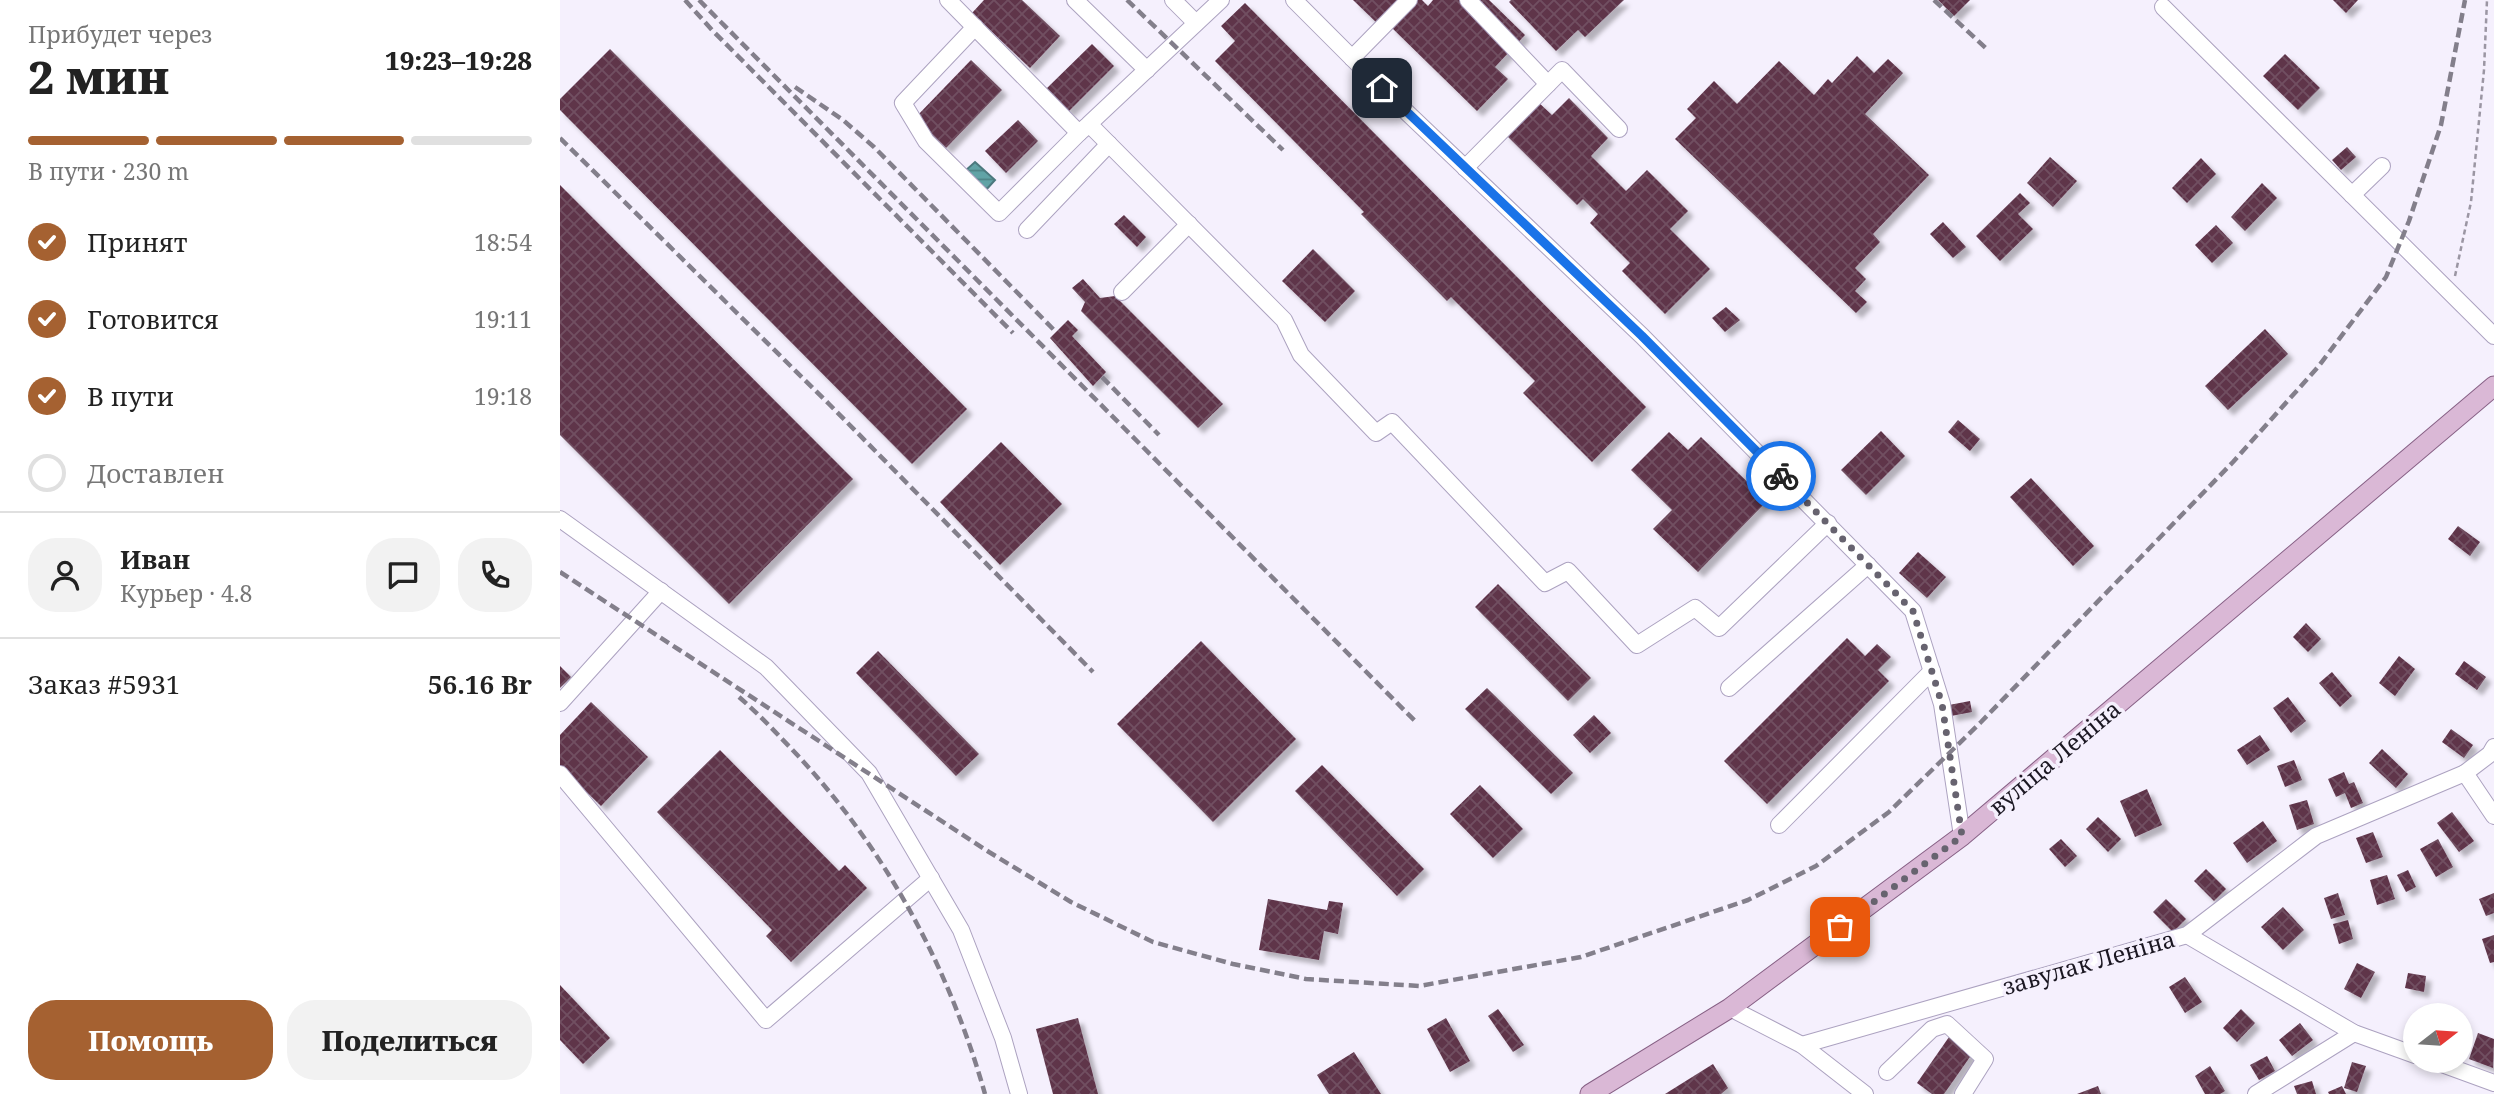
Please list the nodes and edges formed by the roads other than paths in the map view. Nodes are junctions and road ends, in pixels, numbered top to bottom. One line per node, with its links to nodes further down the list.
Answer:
1 (1075, 0): 12 (street)
2 (1173, 0): 9 (street)
3 (1221, 0): 9 (street)
4 (1294, 0): 11 (street)
5 (1409, 0): 11 (street)
6 (1468, 0): 13 (street)
7 (958, 3): 10 (street)
8 (2163, 7): 19 (street)
9 (1196, 23): 12 (street)
10 (975, 27): 14 (street); 14 (street)
11 (1352, 58): 18 (street)
12 (1147, 70): 14 (street)
13 (1548, 84): 15 (street); 18 (street)
14 (1084, 128): 16 (street)
15 (1619, 129)
16 (1109, 144): 20 (street); 21 (street)
17 (2382, 166): 19 (street)
18 (1465, 168): 26 (street)
19 (2352, 195): 23 (street)
20 (1189, 224): 22 (street); 26 (street)
21 (1027, 230)
22 (1122, 292)
23 (2494, 336)
24 (2494, 386): 37 (main road, вуліца Леніна)
25 (560, 519): 28 (street)
26 (1828, 523): 27 (street)
27 (1868, 565): 29 (street); 30 (street)
28 (661, 591): 31 (street); 38 (street)
29 (1932, 671): 36 (street); 37 (street)
30 (1728, 688)
31 (560, 703)
32 (2494, 747): 33 (street, завулак Леніна)
33 (2465, 773): 35 (street); 39 (street, завулак Леніна)
34 (560, 774): 38 (street)
35 (2494, 816)
36 (1779, 825)
37 (1962, 836): 40 (main road, вуліца Леніна)
38 (931, 878): 47 (street)
39 (2187, 935): 41 (street); 42 (street, завулак Леніна)
40 (1730, 1008): 42 (street); 48 (main road, вуліца Леніна)
41 (2354, 1033): 43 (street); 51 (street)
42 (1802, 1045): 49 (street)
43 (2403, 1051)
44 (1887, 1072): 50 (street)
45 (2467, 1073): 46 (street)
46 (2494, 1083)
47 (1019, 1094)
48 (1590, 1094)
49 (1865, 1094)
50 (1963, 1094)
51 (2256, 1094)

